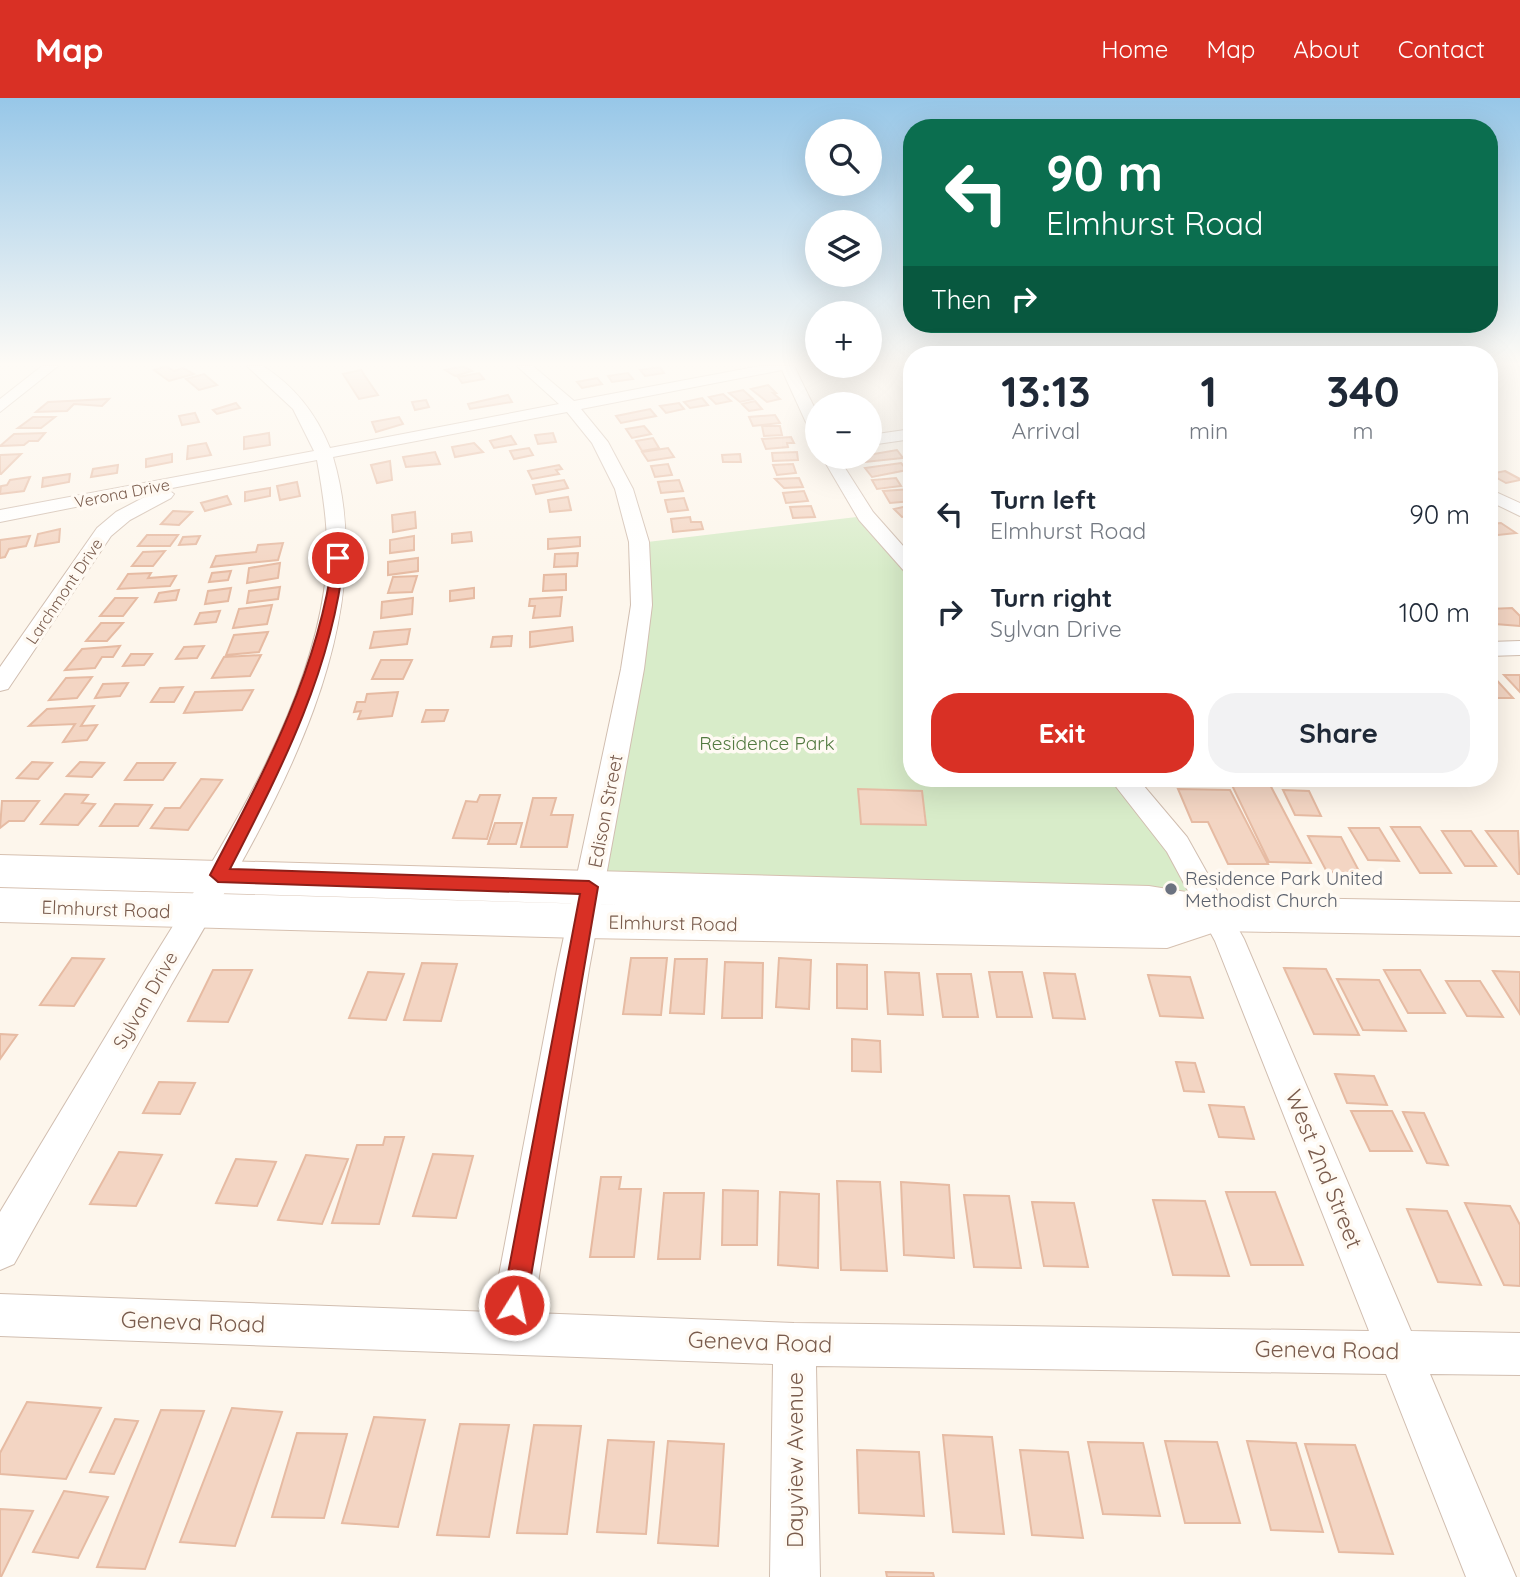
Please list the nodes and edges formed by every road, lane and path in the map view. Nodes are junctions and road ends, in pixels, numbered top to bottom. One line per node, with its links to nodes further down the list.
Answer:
1 (317, 435): 6 (street, Sylvan Drive)
2 (422, 435): 6 (street, Verona Drive)
3 (592, 435): 21 (street, Edison Street)
4 (903, 435): 5 (street)
5 (882, 438)
6 (324, 454): 8 (street, Verona Drive); 20 (street, Sylvan Drive)
7 (837, 469): 14 (street)
8 (194, 479): 9 (street, Verona Drive); 13 (street, Larchmont Drive)
9 (106, 496): 12 (street, Verona Drive); 13 (street, Larchmont Drive)
10 (1498, 499): 11 (street)
11 (1520, 510)
12 (0, 516)
13 (104, 532): 17 (street, Larchmont Drive)
14 (903, 553)
15 (1520, 648): 16 (street)
16 (1498, 649)
17 (0, 684)
18 (1130, 787): 24 (street, West 2nd Street)
19 (0, 871): 20 (street, Elmhurst Road)
20 (218, 875): 21 (street, Elmhurst Road); 23 (street, Sylvan Drive)
21 (586, 904): 23 (street, Elmhurst Road); 24 (street, Elmhurst Road); 28 (street, Edison Street)
22 (0, 905): 23 (street, Elmhurst Road)
23 (197, 912): 26 (street, Sylvan Drive)
24 (1217, 914): 25 (street, Elmhurst Road); 30 (street, West 2nd Street)
25 (1520, 919)
26 (0, 1250)
27 (0, 1315): 28 (street, Geneva Road)
28 (509, 1333): 29 (street, Geneva Road)
29 (794, 1343): 30 (street, Geneva Road); 32 (street, Dayview Avenue)
30 (1399, 1350): 31 (street, Geneva Road); 33 (street, West 2nd Street)
31 (1520, 1354)
32 (795, 1577)
33 (1491, 1577)

